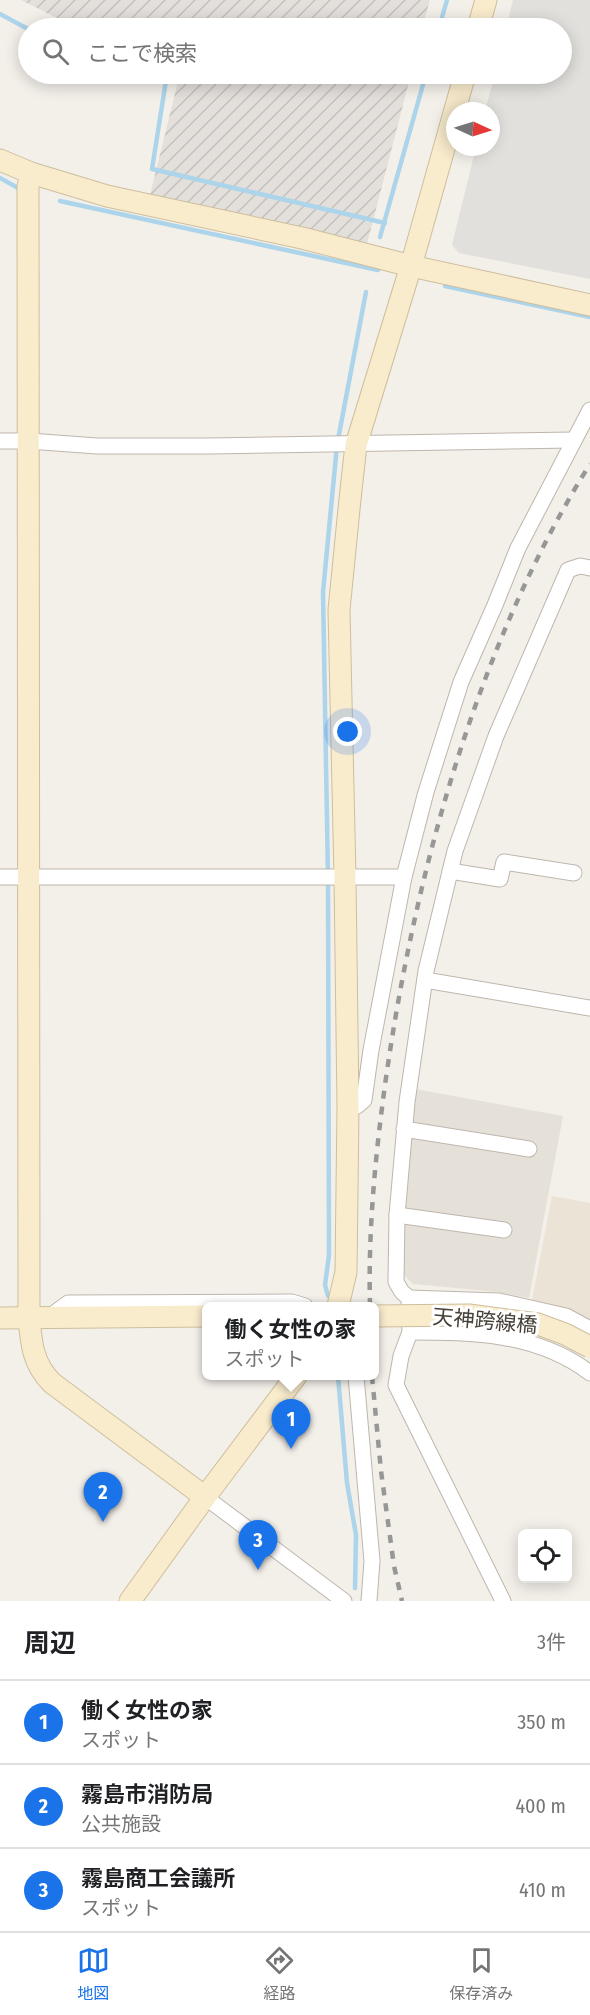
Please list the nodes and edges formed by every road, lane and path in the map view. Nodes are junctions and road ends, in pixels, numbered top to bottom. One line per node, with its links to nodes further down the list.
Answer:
1 (486, 0): 2 (street)
2 (481, 18)
3 (462, 84): 6 (street)
4 (0, 160): 5 (street)
5 (31, 173): 6 (street); 11 (street)
6 (411, 266): 7 (street); 12 (street)
7 (590, 305)
8 (590, 410): 9 (street)
9 (573, 440): 12 (street); 19 (street)
10 (0, 441): 11 (street)
11 (29, 441): 12 (street); 17 (street)
12 (352, 445): 18 (street)
13 (590, 568): 14 (street)
14 (450, 871): 15 (street); 20 (street)
15 (574, 873)
16 (0, 877): 17 (street)
17 (30, 877): 18 (street); 34 (street)
18 (335, 877): 19 (street); 22 (street)
19 (404, 877): 22 (street)
20 (425, 980): 21 (street); 23 (street)
21 (590, 1008)
22 (348, 1107): 31 (street)
23 (404, 1129): 24 (street); 25 (street)
24 (529, 1149)
25 (397, 1215): 26 (street); 27 (street)
26 (504, 1230)
27 (409, 1298): 36 (street); 37 (street)
28 (202, 1302): 34 (street)
29 (202, 1302): 30 (street)
30 (292, 1302)
31 (339, 1302)
32 (202, 1316): 34 (street)
33 (379, 1316): 38 (street, 天神跨線橋, bridge)
34 (39, 1317): 35 (street); 42 (street)
35 (0, 1318)
36 (590, 1329)
37 (410, 1332): 39 (street); 46 (street)
38 (590, 1347)
39 (590, 1373)
40 (293, 1380): 42 (street)
41 (356, 1380): 45 (street)
42 (205, 1497): 43 (street); 44 (street)
43 (129, 1601)
44 (344, 1601)
45 (369, 1601)
46 (503, 1601)

